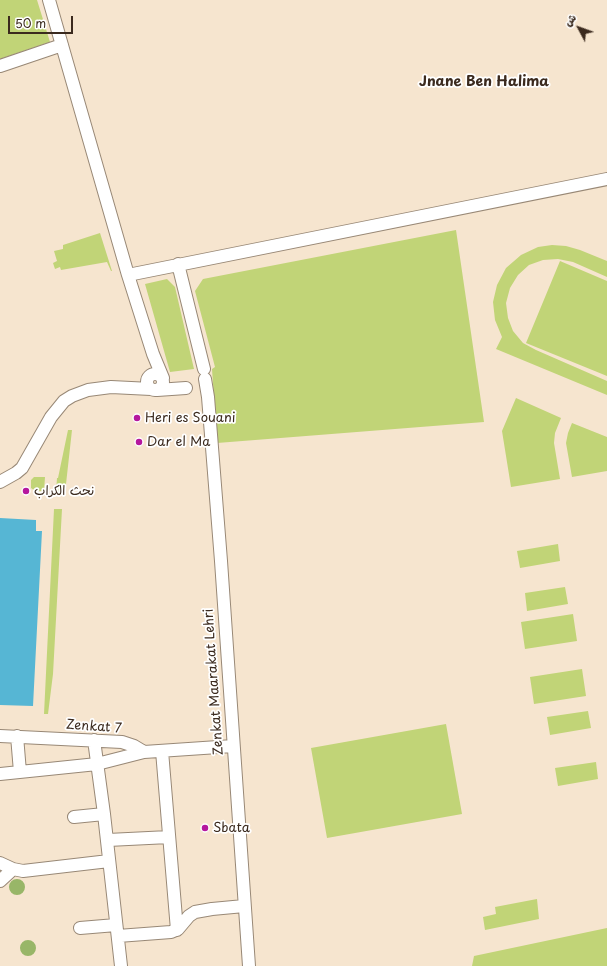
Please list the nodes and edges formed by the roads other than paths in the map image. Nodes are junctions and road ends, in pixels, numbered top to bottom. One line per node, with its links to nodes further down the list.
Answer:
1 (49, 0): 2 (street)
2 (62, 45): 3 (street); 6 (street)
3 (0, 66)
4 (607, 179): 5 (street)
5 (178, 264): 6 (street); 10 (street, Zenkat Maarakat Lehri)
6 (128, 275): 7 (street)
7 (154, 376): 8 (street); 9 (street)
8 (111, 387): 9 (street); 11 (street)
9 (154, 390): 10 (street)
10 (208, 397): 15 (street, Zenkat Maarakat Lehri)
11 (0, 482)
12 (0, 736): 13 (street, Zenkat 7)
13 (17, 736): 14 (street, Zenkat 7); 19 (street)
14 (94, 740): 17 (street, Zenkat 7); 18 (street)
15 (233, 746): 16 (street, Zenkat 7); 29 (street, Zenkat Maarakat Lehri)
16 (162, 751): 17 (street, Zenkat 7); 23 (street)
17 (144, 752): 18 (street)
18 (97, 764): 19 (street); 21 (street)
19 (20, 772): 20 (street)
20 (0, 774)
21 (104, 814): 22 (street); 24 (street)
22 (74, 817)
23 (169, 837): 24 (street); 32 (street)
24 (108, 840): 25 (street)
25 (109, 861): 27 (street); 31 (street)
26 (0, 863): 27 (street)
27 (13, 870): 28 (street)
28 (0, 881)
29 (244, 906): 32 (street); 34 (street, Zenkat Maarakat Lehri)
30 (80, 928): 31 (street)
31 (117, 930): 32 (street); 33 (street)
32 (176, 930)
33 (121, 966)
34 (249, 966)

